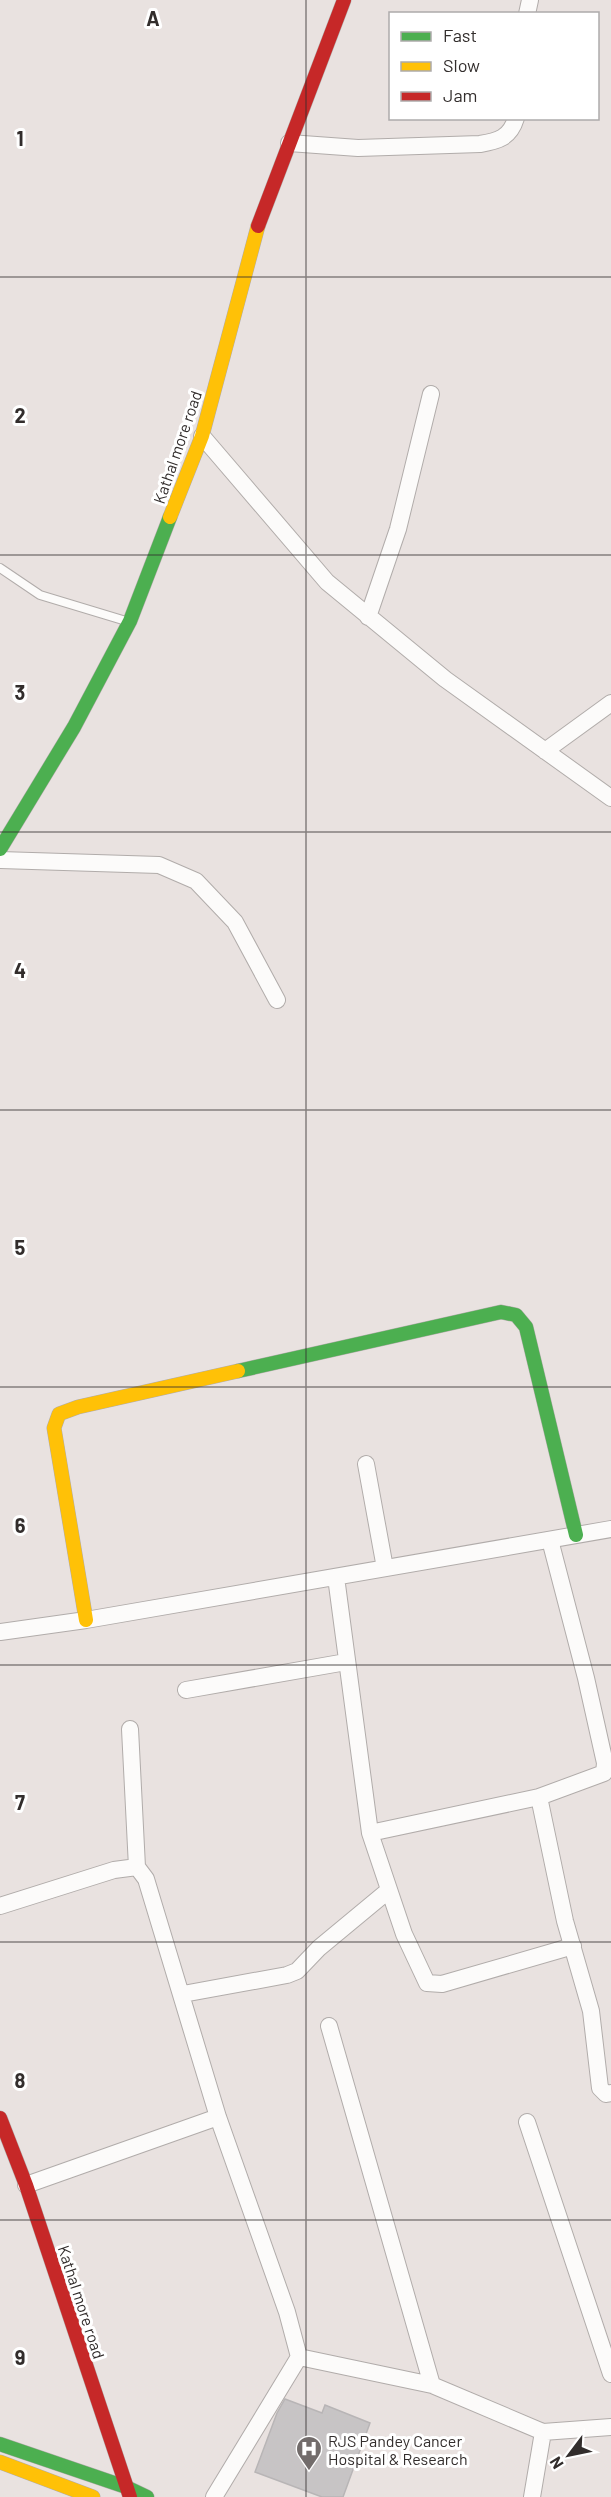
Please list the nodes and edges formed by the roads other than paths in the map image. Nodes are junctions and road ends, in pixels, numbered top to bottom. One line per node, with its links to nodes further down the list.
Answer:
1 (344, 0): 3 (main road, Kathal more road)
2 (515, 120): 3 (street)
3 (289, 143): 5 (main road, Kathal more road)
4 (431, 394): 7 (street)
5 (202, 436): 7 (street); 8 (main road, Kathal more road)
6 (0, 567): 8 (lane)
7 (368, 617): 10 (street)
8 (130, 621): 12 (main road, Kathal more road)
9 (611, 703): 10 (street)
10 (546, 751): 11 (street)
11 (611, 798)
12 (0, 849)
13 (0, 860): 14 (street)
14 (277, 1000)
15 (366, 1464): 19 (street)
16 (611, 1529): 17 (street)
17 (576, 1535): 18 (street); 21 (main road)
18 (550, 1540): 19 (street); 26 (street)
19 (385, 1568): 20 (street)
20 (336, 1577): 21 (street); 23 (street)
21 (86, 1620): 22 (street)
22 (0, 1632)
23 (346, 1662): 24 (street); 27 (street)
24 (186, 1690)
25 (130, 1728): 28 (street)
26 (539, 1797): 27 (street); 31 (street)
27 (370, 1833): 29 (street)
28 (137, 1867): 30 (street); 32 (street)
29 (389, 1890): 31 (street); 32 (street)
30 (0, 1906)
31 (573, 1946): 34 (street)
32 (183, 1994): 36 (street)
33 (329, 2026): 41 (street)
34 (611, 2093)
35 (0, 2118): 38 (main road, Kathal more road)
36 (218, 2118): 38 (street); 39 (street)
37 (528, 2122): 40 (street)
38 (26, 2186): 46 (main road, Kathal more road)
39 (299, 2357): 41 (street); 49 (street)
40 (611, 2374)
41 (432, 2385): 43 (street)
42 (611, 2427): 43 (street)
43 (543, 2432): 50 (street)
44 (0, 2444): 46 (main road)
45 (0, 2462): 47 (main road)
46 (128, 2492): 48 (main road)
47 (93, 2497)
48 (147, 2497)
49 (214, 2497)
50 (532, 2497)

